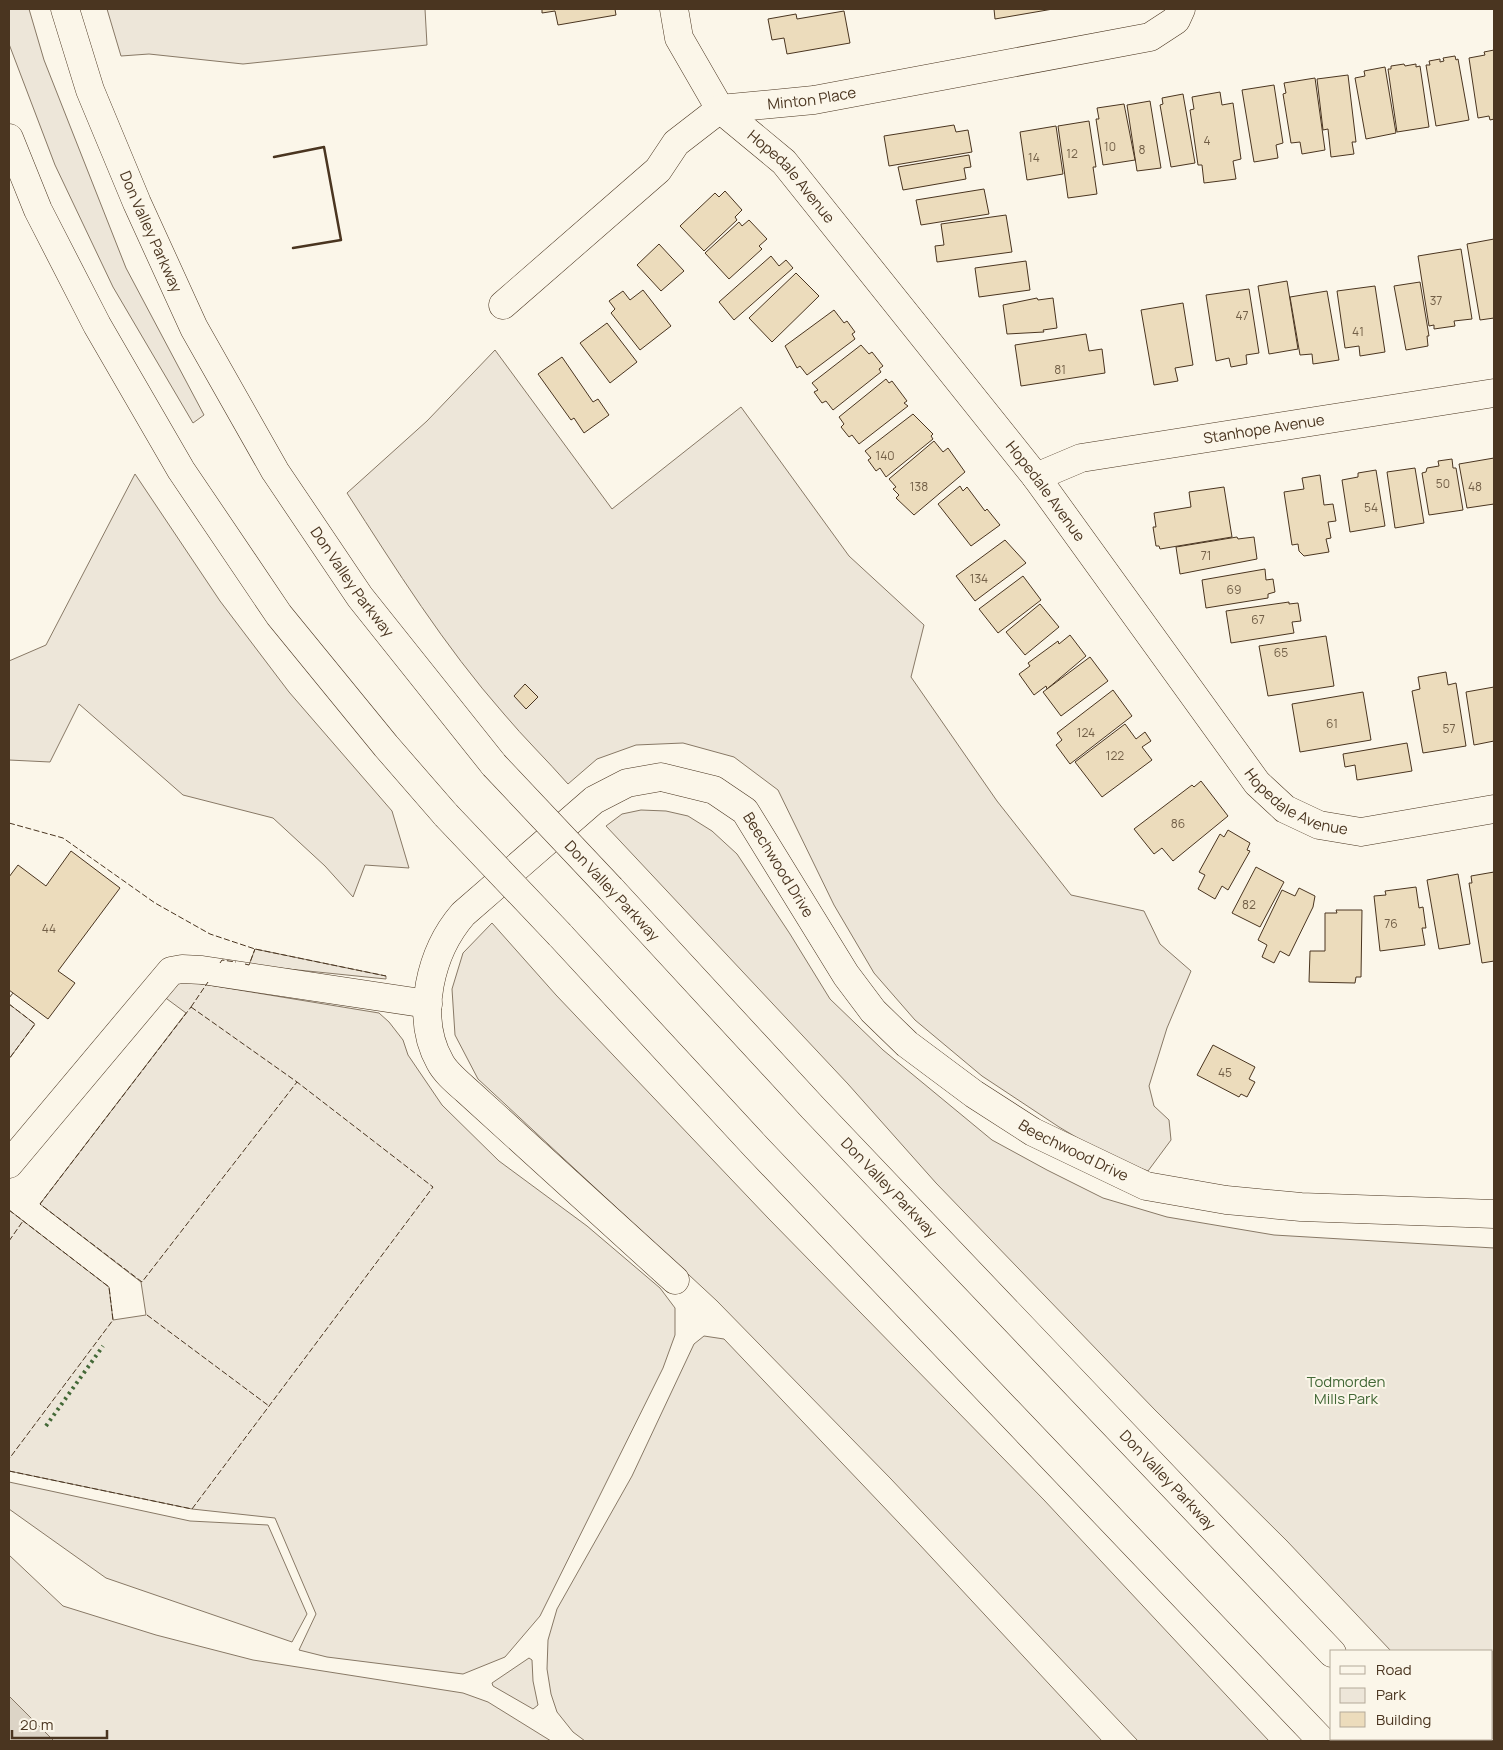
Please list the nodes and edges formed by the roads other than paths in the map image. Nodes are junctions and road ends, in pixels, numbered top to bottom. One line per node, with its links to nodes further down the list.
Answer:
1 (65, 9): 14 (main road, Don Valley Parkway, bridge)
2 (674, 9): 4 (main road, Hopedale Avenue)
3 (1181, 9): 4 (main road, Minton Place)
4 (720, 109): 6 (main road); 8 (main road, Hopedale Avenue)
5 (9, 138): 15 (main road, bridge)
6 (503, 305)
7 (1494, 393): 8 (main road, Stanhope Avenue)
8 (1036, 477): 9 (main road, Hopedale Avenue)
9 (1494, 809)
10 (428, 1004): 11 (main road); 12 (main road, Beechwood Drive); 13 (main road, Beechwood Drive)
11 (9, 1164)
12 (1494, 1214)
13 (675, 1280)
14 (1330, 1651)
15 (1322, 1741)

